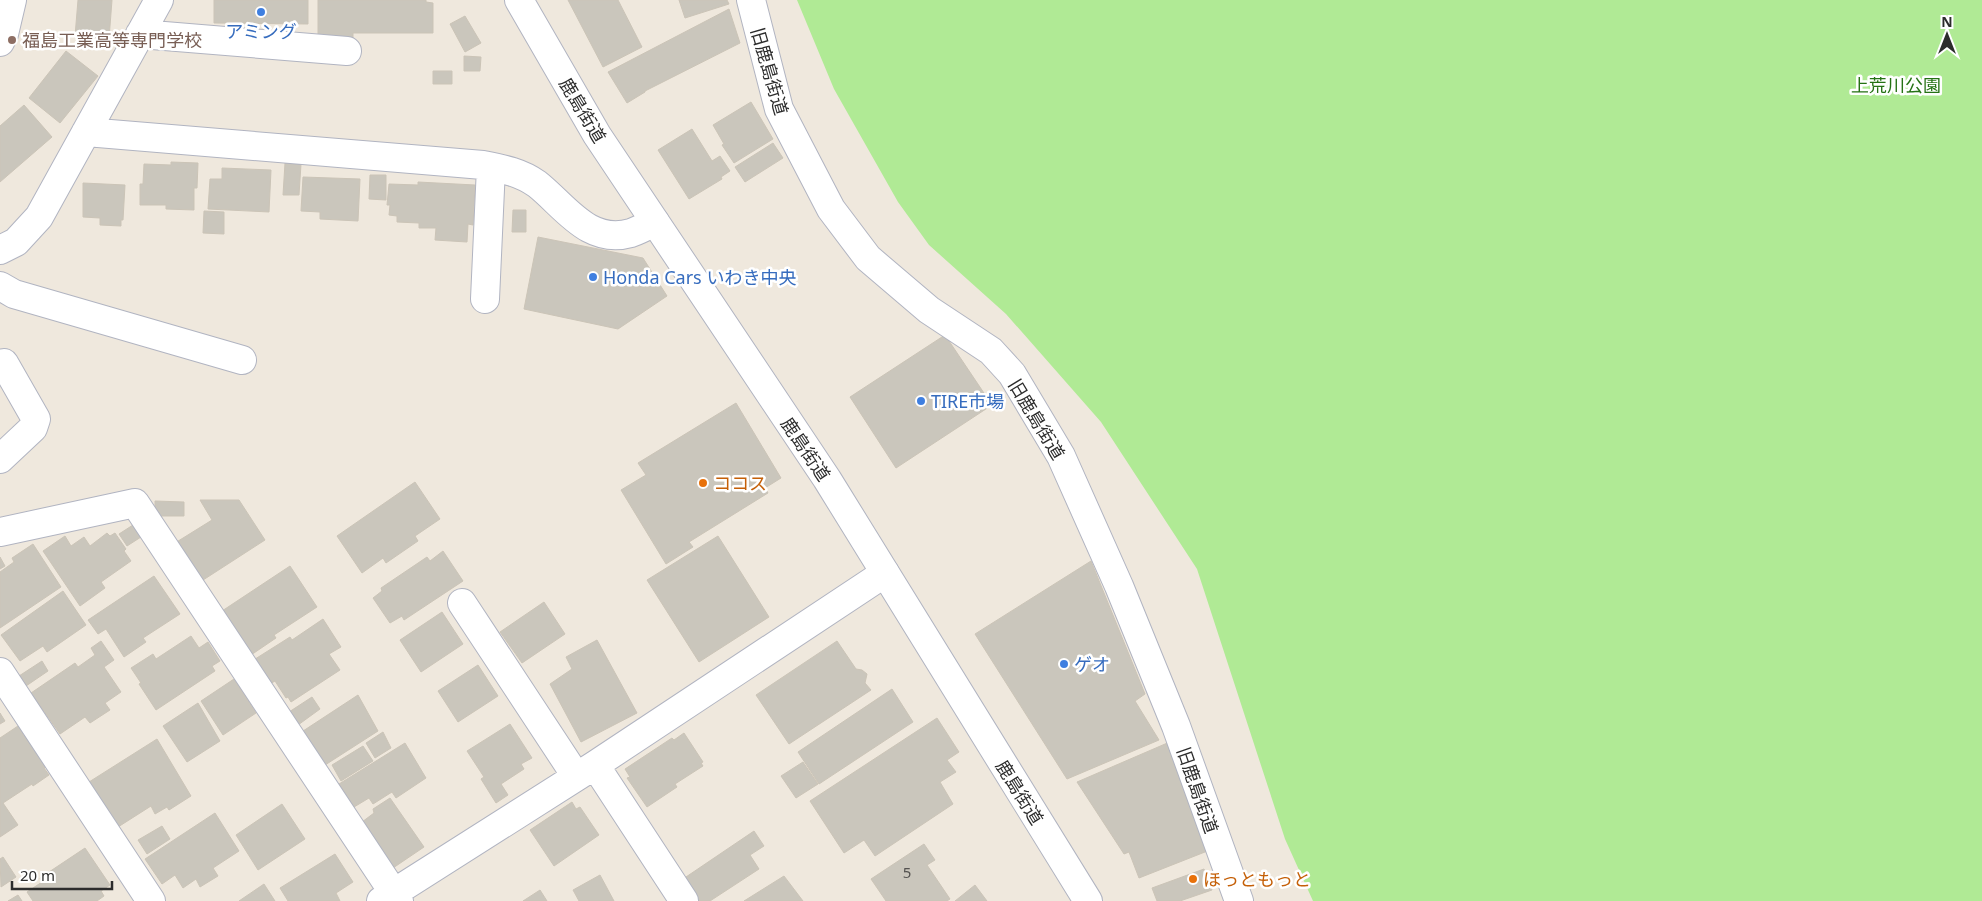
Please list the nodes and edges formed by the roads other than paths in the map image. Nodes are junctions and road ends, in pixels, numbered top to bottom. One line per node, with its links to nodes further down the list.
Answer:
1 (12, 0): 6 (street)
2 (159, 0): 5 (street)
3 (519, 0): 10 (street, 鹿島街道)
4 (751, 0): 26 (street, 旧鹿島街道)
5 (140, 34): 7 (street); 8 (street)
6 (0, 42)
7 (347, 51)
8 (86, 132): 9 (street); 11 (street)
9 (492, 167): 10 (street); 13 (street)
10 (655, 222): 18 (street, 鹿島街道)
11 (0, 250)
12 (0, 286): 14 (street)
13 (485, 299)
14 (242, 360)
15 (0, 364): 16 (street)
16 (0, 459)
17 (0, 532): 22 (street)
18 (885, 573): 21 (street); 25 (street, 鹿島街道)
19 (462, 603): 21 (street)
20 (0, 672): 23 (street)
21 (586, 770): 22 (street); 24 (street)
22 (391, 898)
23 (151, 901)
24 (684, 901)
25 (1088, 901)
26 (1239, 901)

